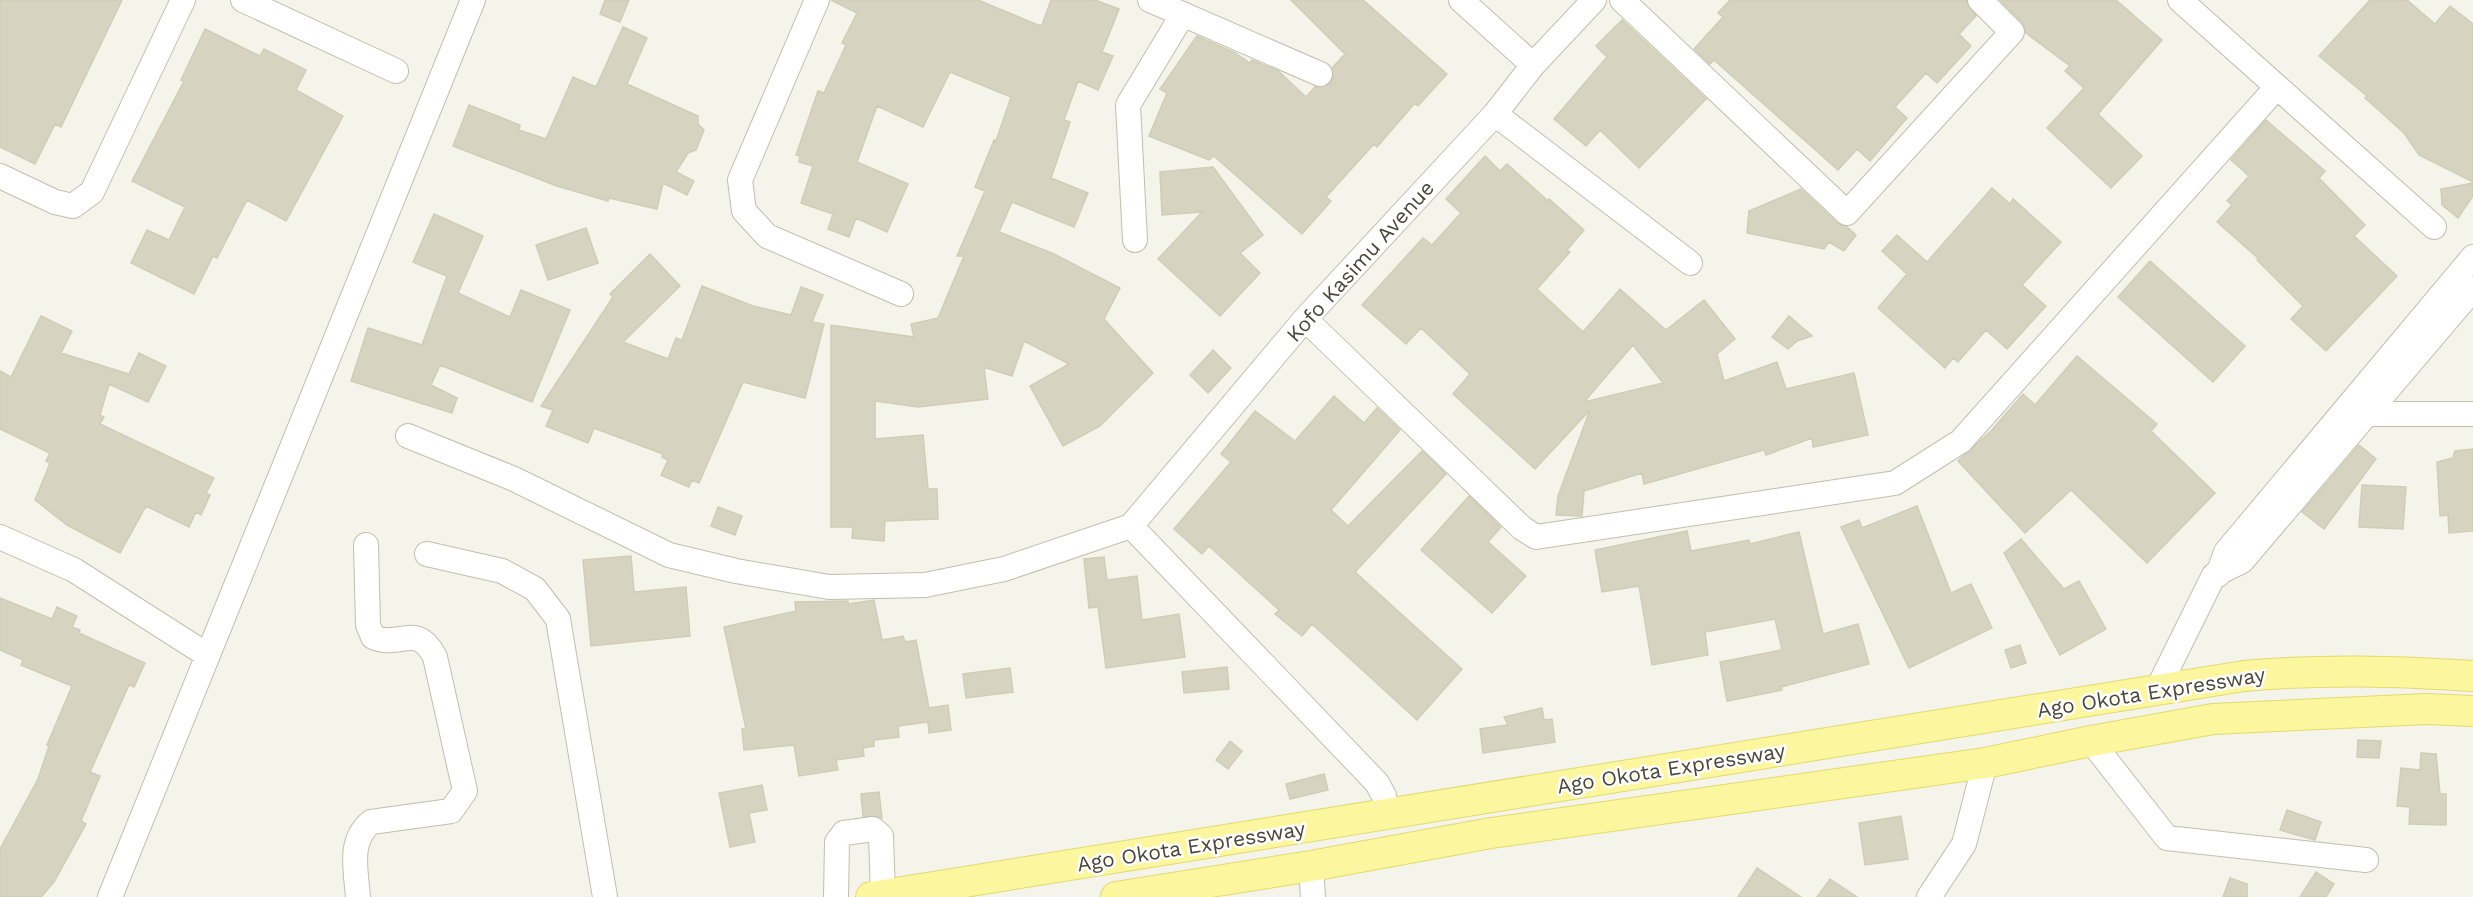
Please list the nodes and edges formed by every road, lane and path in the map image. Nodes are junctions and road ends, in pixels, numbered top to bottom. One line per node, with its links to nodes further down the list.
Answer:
1 (183, 0): 17 (street)
2 (243, 0): 13 (street)
3 (473, 0): 32 (street)
4 (817, 0): 23 (street)
5 (1150, 0): 11 (street)
6 (1461, 0): 12 (street)
7 (1593, 0): 12 (street, Kofo Kasimu Avenue)
8 (1622, 0): 9 (street)
9 (1980, 0)
10 (2180, 0): 15 (street)
11 (1183, 14): 14 (street); 19 (street)
12 (1533, 65): 16 (street, Kofo Kasimu Avenue)
13 (396, 71)
14 (1320, 74)
15 (2276, 88): 18 (street); 24 (street)
16 (1495, 114): 21 (street); 24 (street, Kofo Kasimu Avenue)
17 (0, 176)
18 (2434, 227)
19 (1135, 240)
20 (2473, 257): 25 (street)
21 (1690, 263)
22 (2473, 289): 25 (street)
23 (901, 294)
24 (1305, 319): 28 (street, Kofo Kasimu Avenue)
25 (2360, 409): 26 (street); 34 (street)
26 (2473, 414)
27 (408, 436): 28 (street)
28 (1131, 526): 38 (street)
29 (0, 537): 32 (street)
30 (366, 545): 43 (street)
31 (427, 554): 44 (street)
32 (207, 655): 42 (street)
33 (2473, 676): 34 (main road, Ago Okota Expressway)
34 (2157, 690): 38 (main road, Ago Okota Expressway)
35 (2473, 711): 36 (main road, Ago Okota Expressway)
36 (2091, 741): 37 (main road, Ago Okota Expressway); 39 (street)
37 (1984, 763): 40 (main road, Ago Okota Expressway); 48 (street)
38 (1388, 814): 41 (main road, Ago Okota Expressway)
39 (2366, 860)
40 (1311, 866): 46 (main road, Ago Okota Expressway); 47 (street)
41 (877, 896): 45 (street)
42 (110, 897)
43 (358, 897)
44 (605, 897)
45 (836, 897)
46 (1116, 897)
47 (1313, 897)
48 (1929, 897)

